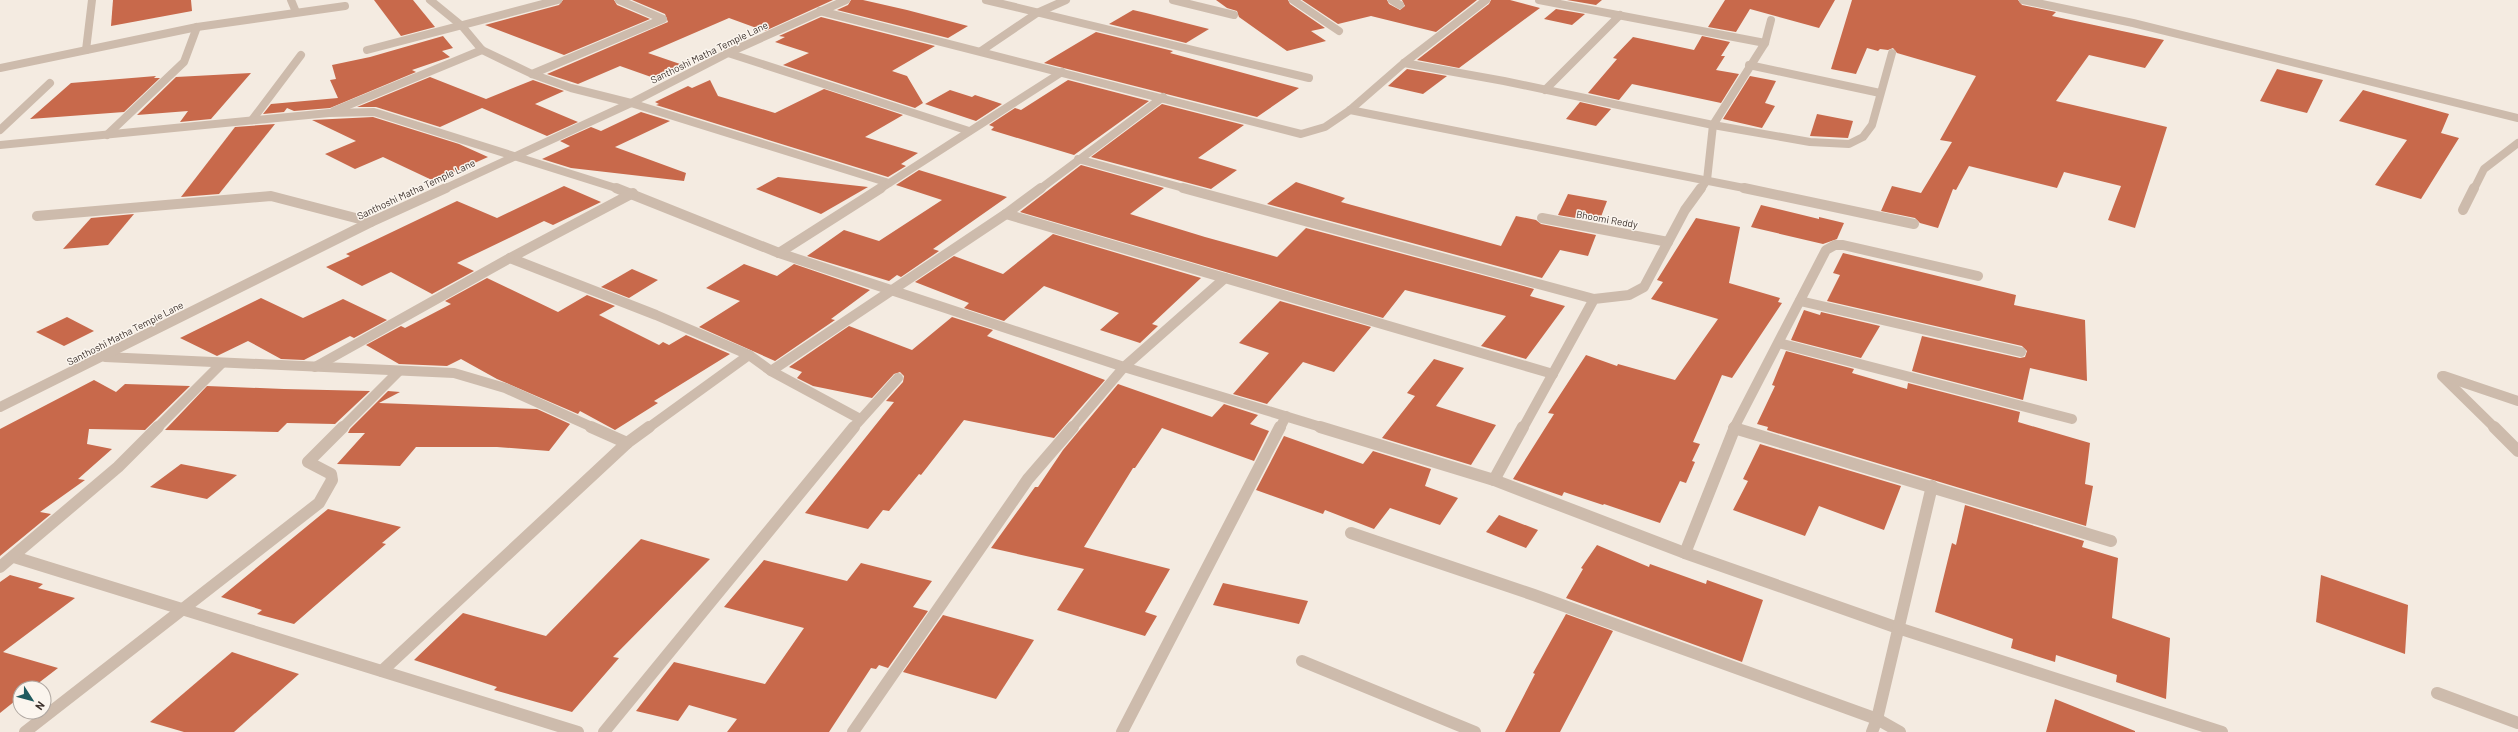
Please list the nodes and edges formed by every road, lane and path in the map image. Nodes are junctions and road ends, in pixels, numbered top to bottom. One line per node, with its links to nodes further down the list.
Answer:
1 (92, 0): 29 (street)
2 (291, 0): 20 (street)
3 (430, 0): 25 (street)
4 (558, 0): 25 (street)
5 (619, 0): 40 (street)
6 (822, 0): 16 (street)
7 (846, 0): 16 (street, Santhoshi Matha Temple Lane)
8 (986, 0): 21 (street)
9 (1066, 0): 21 (street)
10 (1174, 0): 22 (street)
11 (1293, 0): 27 (street)
12 (1392, 0): 17 (street)
13 (1486, 0): 36 (street)
14 (1539, 0): 23 (street)
15 (2023, 0): 49 (street)
16 (835, 4): 19 (street, Santhoshi Matha Temple Lane)
17 (1400, 5)
18 (345, 6): 20 (street)
19 (820, 11): 32 (street); 33 (street, Santhoshi Matha Temple Lane)
20 (296, 12): 26 (street)
21 (1038, 13): 32 (street); 41 (street)
22 (1234, 15)
23 (1620, 15): 28 (street); 43 (street)
24 (1772, 20): 28 (street)
25 (462, 26): 30 (street); 31 (street)
26 (197, 28): 29 (street); 54 (street)
27 (1339, 31)
28 (1766, 43): 37 (street)
29 (86, 50): 38 (street)
30 (367, 50)
31 (482, 50): 40 (street); 48 (street)
32 (981, 51): 39 (street)
33 (728, 53): 46 (street, Santhoshi Matha Temple Lane); 53 (street)
34 (1892, 53): 44 (street)
35 (301, 55): 50 (street)
36 (1404, 63): 43 (street); 47 (street)
37 (1749, 65): 44 (street); 51 (street)
38 (0, 68)
39 (1062, 72): 45 (street); 53 (street)
40 (532, 74): 46 (street)
41 (1309, 78)
42 (50, 83): 52 (street)
43 (1545, 90): 51 (street)
44 (1880, 93): 51 (street)
45 (1163, 97): 47 (street); 58 (street)
46 (631, 103): 57 (street, Santhoshi Matha Temple Lane); 60 (street)
47 (1350, 110): 59 (street)
48 (329, 113): 50 (street); 57 (street)
49 (2518, 118)
50 (252, 120): 54 (street)
51 (1713, 124): 59 (street)
52 (0, 130)
53 (969, 131): 60 (street)
54 (107, 135): 56 (street)
55 (2518, 143): 62 (street)
56 (0, 145)
57 (512, 156): 61 (street); 66 (street, Santhoshi Matha Temple Lane)
58 (1078, 159): 63 (street); 74 (street)
59 (1706, 180): 67 (street); 68 (street)
60 (889, 183): 69 (street)
61 (633, 193): 69 (street); 70 (street)
62 (2464, 210)
63 (1006, 214): 72 (street); 73 (street)
64 (37, 216): 66 (street)
65 (1542, 218): 68 (street, Bhoomi Reddy)
66 (371, 222): 79 (street, Santhoshi Matha Temple Lane)
67 (1914, 224)
68 (1668, 242): 74 (street)
69 (779, 253): 73 (street)
70 (510, 258): 78 (street); 81 (street)
71 (1978, 276): 75 (street)
72 (1225, 278): 82 (street); 85 (street)
73 (894, 290): 82 (street); 84 (street)
74 (1594, 299): 85 (street)
75 (1800, 301): 76 (street); 77 (street)
76 (1779, 343): 91 (street); 92 (street)
77 (2021, 352)
78 (749, 356): 84 (street); 93 (street)
79 (103, 357): 80 (street); 88 (street, Santhoshi Matha Temple Lane)
80 (222, 363): 81 (street); 100 (street)
81 (315, 367): 83 (street)
82 (1124, 367): 89 (street); 112 (street)
83 (399, 371): 93 (street); 102 (street)
84 (771, 372): 90 (street)
85 (1553, 374): 95 (street)
86 (898, 378): 90 (street)
87 (2518, 401): 94 (street)
88 (0, 407)
89 (1286, 416): 95 (street); 113 (street)
90 (860, 419): 111 (street)
91 (2072, 419)
92 (1734, 428): 96 (street); 99 (street)
93 (627, 442): 105 (street)
94 (2518, 451)
95 (1494, 480): 99 (street)
96 (1932, 486): 98 (street); 103 (street)
97 (1351, 533): 107 (street)
98 (2112, 541)
99 (1685, 553): 103 (street)
100 (14, 557): 101 (street); 102 (street)
101 (0, 567)
102 (182, 609): 105 (street); 109 (street)
103 (1898, 628): 107 (street); 117 (street)
104 (1302, 661): 114 (street)
105 (382, 671): 110 (street)
106 (2436, 693): 108 (street)
107 (1877, 719): 115 (street); 116 (street)
108 (2518, 723)
109 (25, 732)
110 (578, 732)
111 (604, 732)
112 (853, 732)
113 (1122, 732)
114 (1475, 732)
115 (1872, 732)
116 (1900, 732)
117 (2222, 732)

